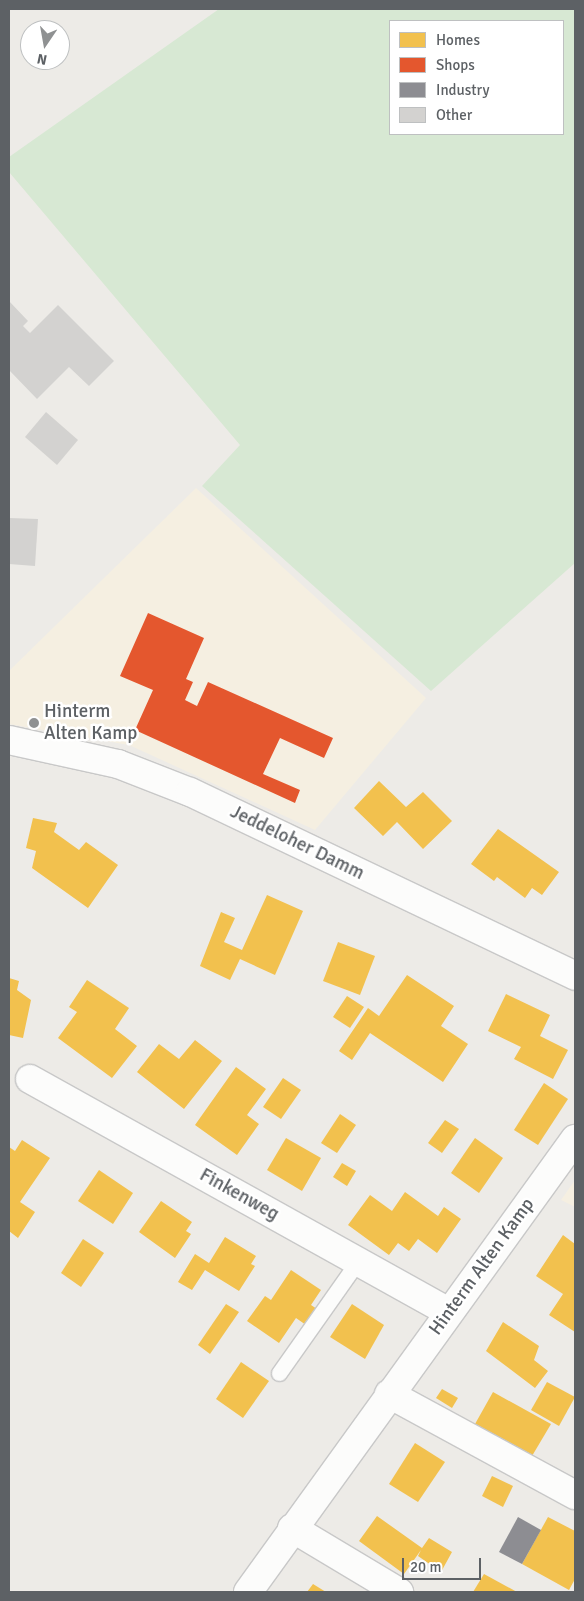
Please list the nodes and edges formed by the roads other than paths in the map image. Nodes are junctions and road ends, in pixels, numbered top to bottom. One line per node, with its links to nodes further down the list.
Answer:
1 (9, 740): 2 (street, Jeddeloher Damm)
2 (575, 976)
3 (30, 1079): 5 (street, Finkenweg)
4 (575, 1139): 6 (street, Hinterm Alten Kamp)
5 (358, 1261): 6 (street, Finkenweg); 7 (lane)
6 (449, 1312): 8 (street, Hinterm Alten Kamp)
7 (279, 1373)
8 (389, 1394): 9 (street); 10 (street, Hinterm Alten Kamp)
9 (575, 1495)
10 (292, 1528): 11 (street, Hinterm Alten Kamp); 12 (street)
11 (248, 1592)
12 (399, 1592)

